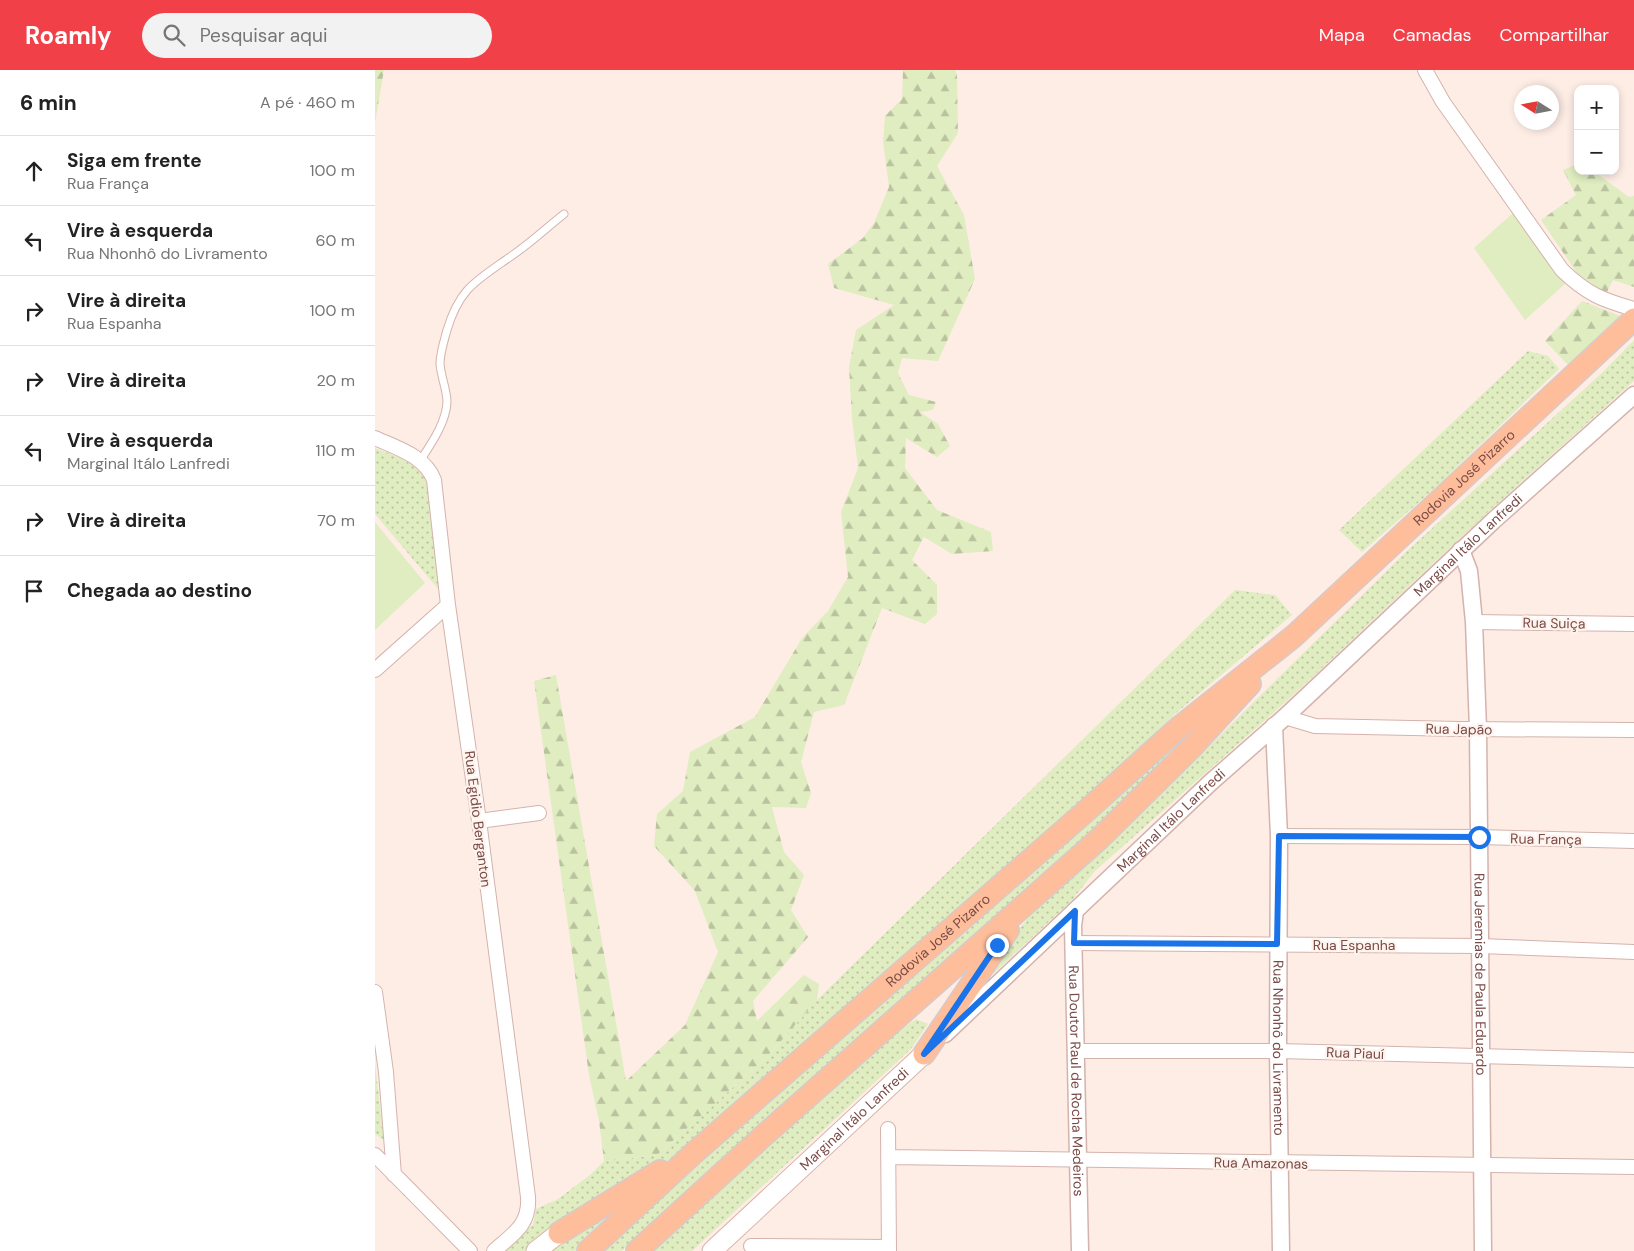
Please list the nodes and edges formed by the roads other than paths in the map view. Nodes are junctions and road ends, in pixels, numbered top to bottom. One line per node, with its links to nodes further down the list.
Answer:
1 (1425, 70): 3 (street)
2 (564, 214): 7 (lane)
3 (1634, 309)
4 (1634, 319): 12 (main road, Rodovia José Pizarro)
5 (1634, 395): 8 (street, Marginal Itálo Lanfredi)
6 (375, 438): 7 (street, Rua Egidio Berganton)
7 (420, 461): 9 (street, Rua Egidio Berganton)
8 (1461, 550): 10 (street, Rua Jeremias de Paula Eduardo); 14 (street, Marginal Itálo Lanfredi)
9 (448, 605): 13 (street); 18 (street, Rua Egidio Berganton)
10 (1474, 622): 11 (street, Rua Suiça); 15 (street, Rua Jeremias de Paula Eduardo)
11 (1634, 624)
12 (1294, 636): 22 (main road, Rodovia José Pizarro); 36 (main road, Rodovia José Pizarro)
13 (375, 670)
14 (1279, 722): 15 (street, Rua Japão); 19 (street, Rua Nhonhô do Livramento); 23 (street, Marginal Itálo Lanfredi)
15 (1478, 729): 16 (street, Rua Japão); 20 (street, Rua Jeremias de Paula Eduardo)
16 (1634, 730)
17 (539, 813): 18 (street)
18 (479, 821): 48 (street, Rua Egidio Berganton)
19 (1279, 836): 20 (street, Rua França); 25 (street, Rua Nhonhô do Livramento)
20 (1479, 837): 21 (street, Rua França); 26 (street, Rua Jeremias de Paula Eduardo)
21 (1634, 841)
22 (1027, 902): 32 (main road); 51 (main road, Rodovia José Pizarro)
23 (1075, 911): 24 (street, Rua Doutor Raul de Rocha Medeiros); 32 (street, Marginal Itálo Lanfredi)
24 (1074, 943): 25 (street, Rua Espanha); 31 (street, Rua Doutor Raul de Rocha Medeiros)
25 (1277, 944): 26 (street, Rua Espanha); 30 (street, Rua Nhonhô do Livramento)
26 (1480, 946): 27 (street, Rua Espanha); 33 (street, Rua Jeremias de Paula Eduardo)
27 (1634, 952)
28 (375, 992): 29 (street)
29 (376, 1010): 43 (street)
30 (1278, 1051): 31 (street, Rua Piauí); 33 (street, Rua Piauí); 40 (street, Rua Nhonhô do Livramento)
31 (1076, 1052): 39 (street, Rua Doutor Raul de Rocha Medeiros)
32 (924, 1054): 52 (main road, Marginal Itálo Lanfredi)
33 (1481, 1057): 34 (street, Rua Piauí); 41 (street, Rua Jeremias de Paula Eduardo)
34 (1634, 1060)
35 (888, 1128): 38 (street)
36 (695, 1152): 44 (main road); 50 (main road, Rodovia José Pizarro)
37 (375, 1155): 43 (street)
38 (889, 1157): 39 (street, Rua Amazonas); 46 (street)
39 (1078, 1160): 40 (street, Rua Amazonas); 53 (street, Rua Doutor Raul de Rocha Medeiros)
40 (1279, 1163): 41 (street, Rua Amazonas); 54 (street, Rua Nhonhô do Livramento)
41 (1482, 1166): 42 (street, Rua Amazonas); 55 (street, Rua Jeremias de Paula Eduardo)
42 (1634, 1167)
43 (394, 1175): 47 (street)
44 (559, 1233): 49 (main road)
45 (751, 1246): 46 (street)
46 (889, 1249)
47 (470, 1251)
48 (494, 1251)
49 (535, 1251)
50 (588, 1251)
51 (637, 1251)
52 (712, 1251)
53 (1080, 1251)
54 (1281, 1251)
55 (1483, 1251)

